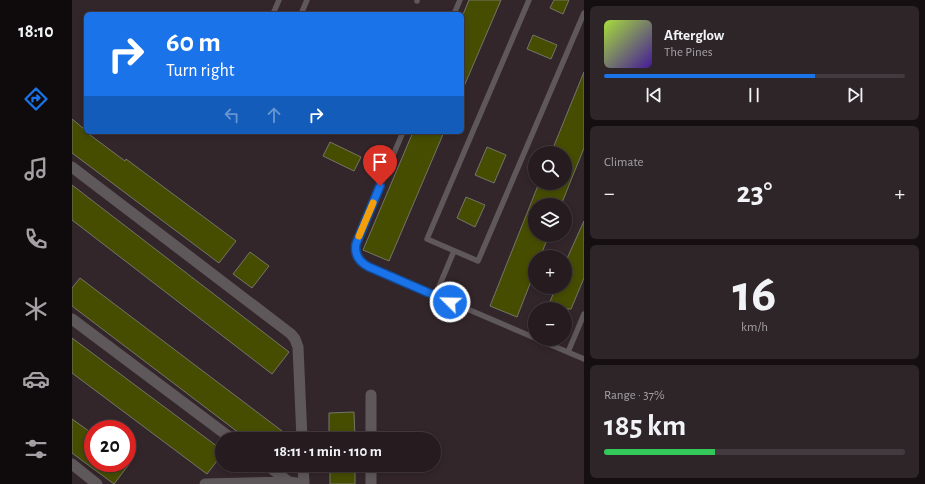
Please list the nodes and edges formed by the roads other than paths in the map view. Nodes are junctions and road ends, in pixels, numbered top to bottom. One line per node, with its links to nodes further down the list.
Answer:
1 (279, 0): 5 (lane)
2 (307, 0): 6 (lane)
3 (460, 0): 7 (lane)
4 (529, 0): 11 (lane)
5 (275, 12)
6 (302, 12)
7 (455, 12)
8 (584, 13): 11 (lane)
9 (402, 134): 12 (lane)
10 (72, 167): 21 (street)
11 (454, 251): 12 (lane)
12 (435, 296): 15 (lane)
13 (584, 314): 17 (lane)
14 (72, 319): 20 (street)
15 (528, 335)
16 (554, 346): 17 (lane)
17 (568, 352): 18 (lane)
18 (584, 359)
19 (371, 396): 22 (street)
20 (223, 432)
21 (302, 432)
22 (371, 432)
23 (72, 464): 28 (street)
24 (275, 472): 27 (street)
25 (303, 472): 30 (street)
26 (371, 472): 31 (street)
27 (289, 482): 29 (street); 30 (street)
28 (97, 484)
29 (205, 484)
30 (304, 484)
31 (371, 484)

